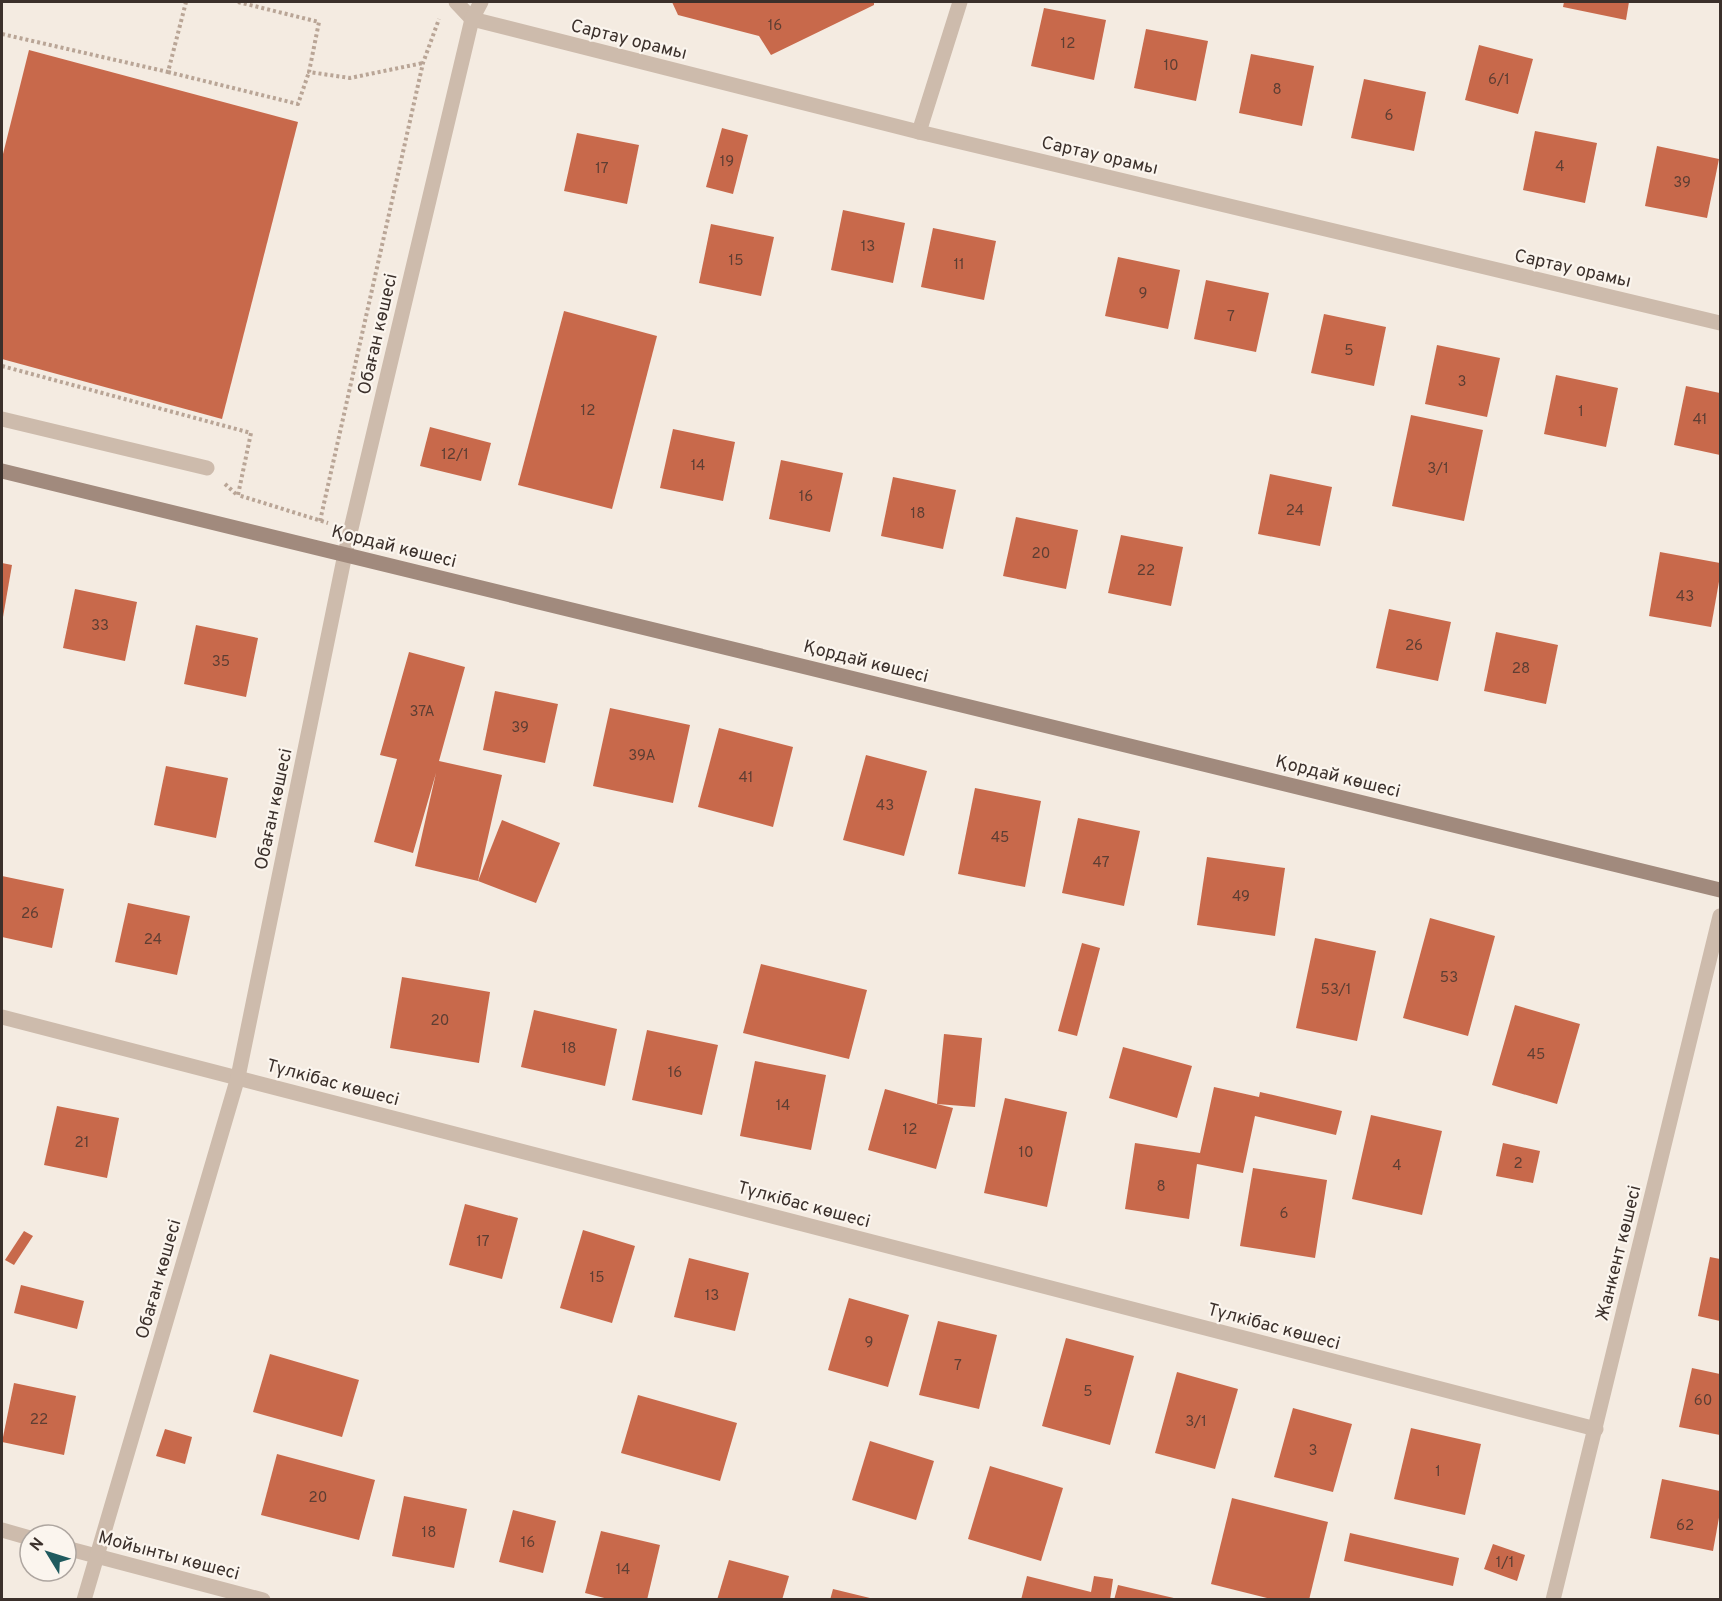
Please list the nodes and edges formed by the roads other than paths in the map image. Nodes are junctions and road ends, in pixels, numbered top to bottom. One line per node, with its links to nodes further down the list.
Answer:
1 (456, 2): 4 (street)
2 (481, 2): 4 (street, Обаған көшесі)
3 (960, 2): 5 (street)
4 (472, 19): 5 (street, Сартау орамы); 10 (street, Обаған көшесі)
5 (919, 132): 6 (street, Сартау орамы)
6 (1720, 323)
7 (2, 419): 8 (street)
8 (207, 468)
9 (2, 471): 10 (street, Қордай көшесі)
10 (345, 554): 11 (street, Қордай көшесі); 14 (street, Обаған көшесі)
11 (1720, 890)
12 (1720, 916): 15 (street, Жанкент көшесі)
13 (2, 1017): 14 (street, Түлкібас көшесі)
14 (238, 1077): 15 (street, Түлкібас көшесі); 19 (street, Обаған көшесі)
15 (1596, 1429): 22 (street, Жанкент көшесі)
16 (2, 1530): 17 (street)
17 (18, 1535)
18 (78, 1551): 19 (street, Мойынты көшесі)
19 (98, 1556): 20 (street, Обаған көшесі); 21 (street, Мойынты көшесі)
20 (84, 1599)
21 (263, 1599)
22 (1553, 1599)

